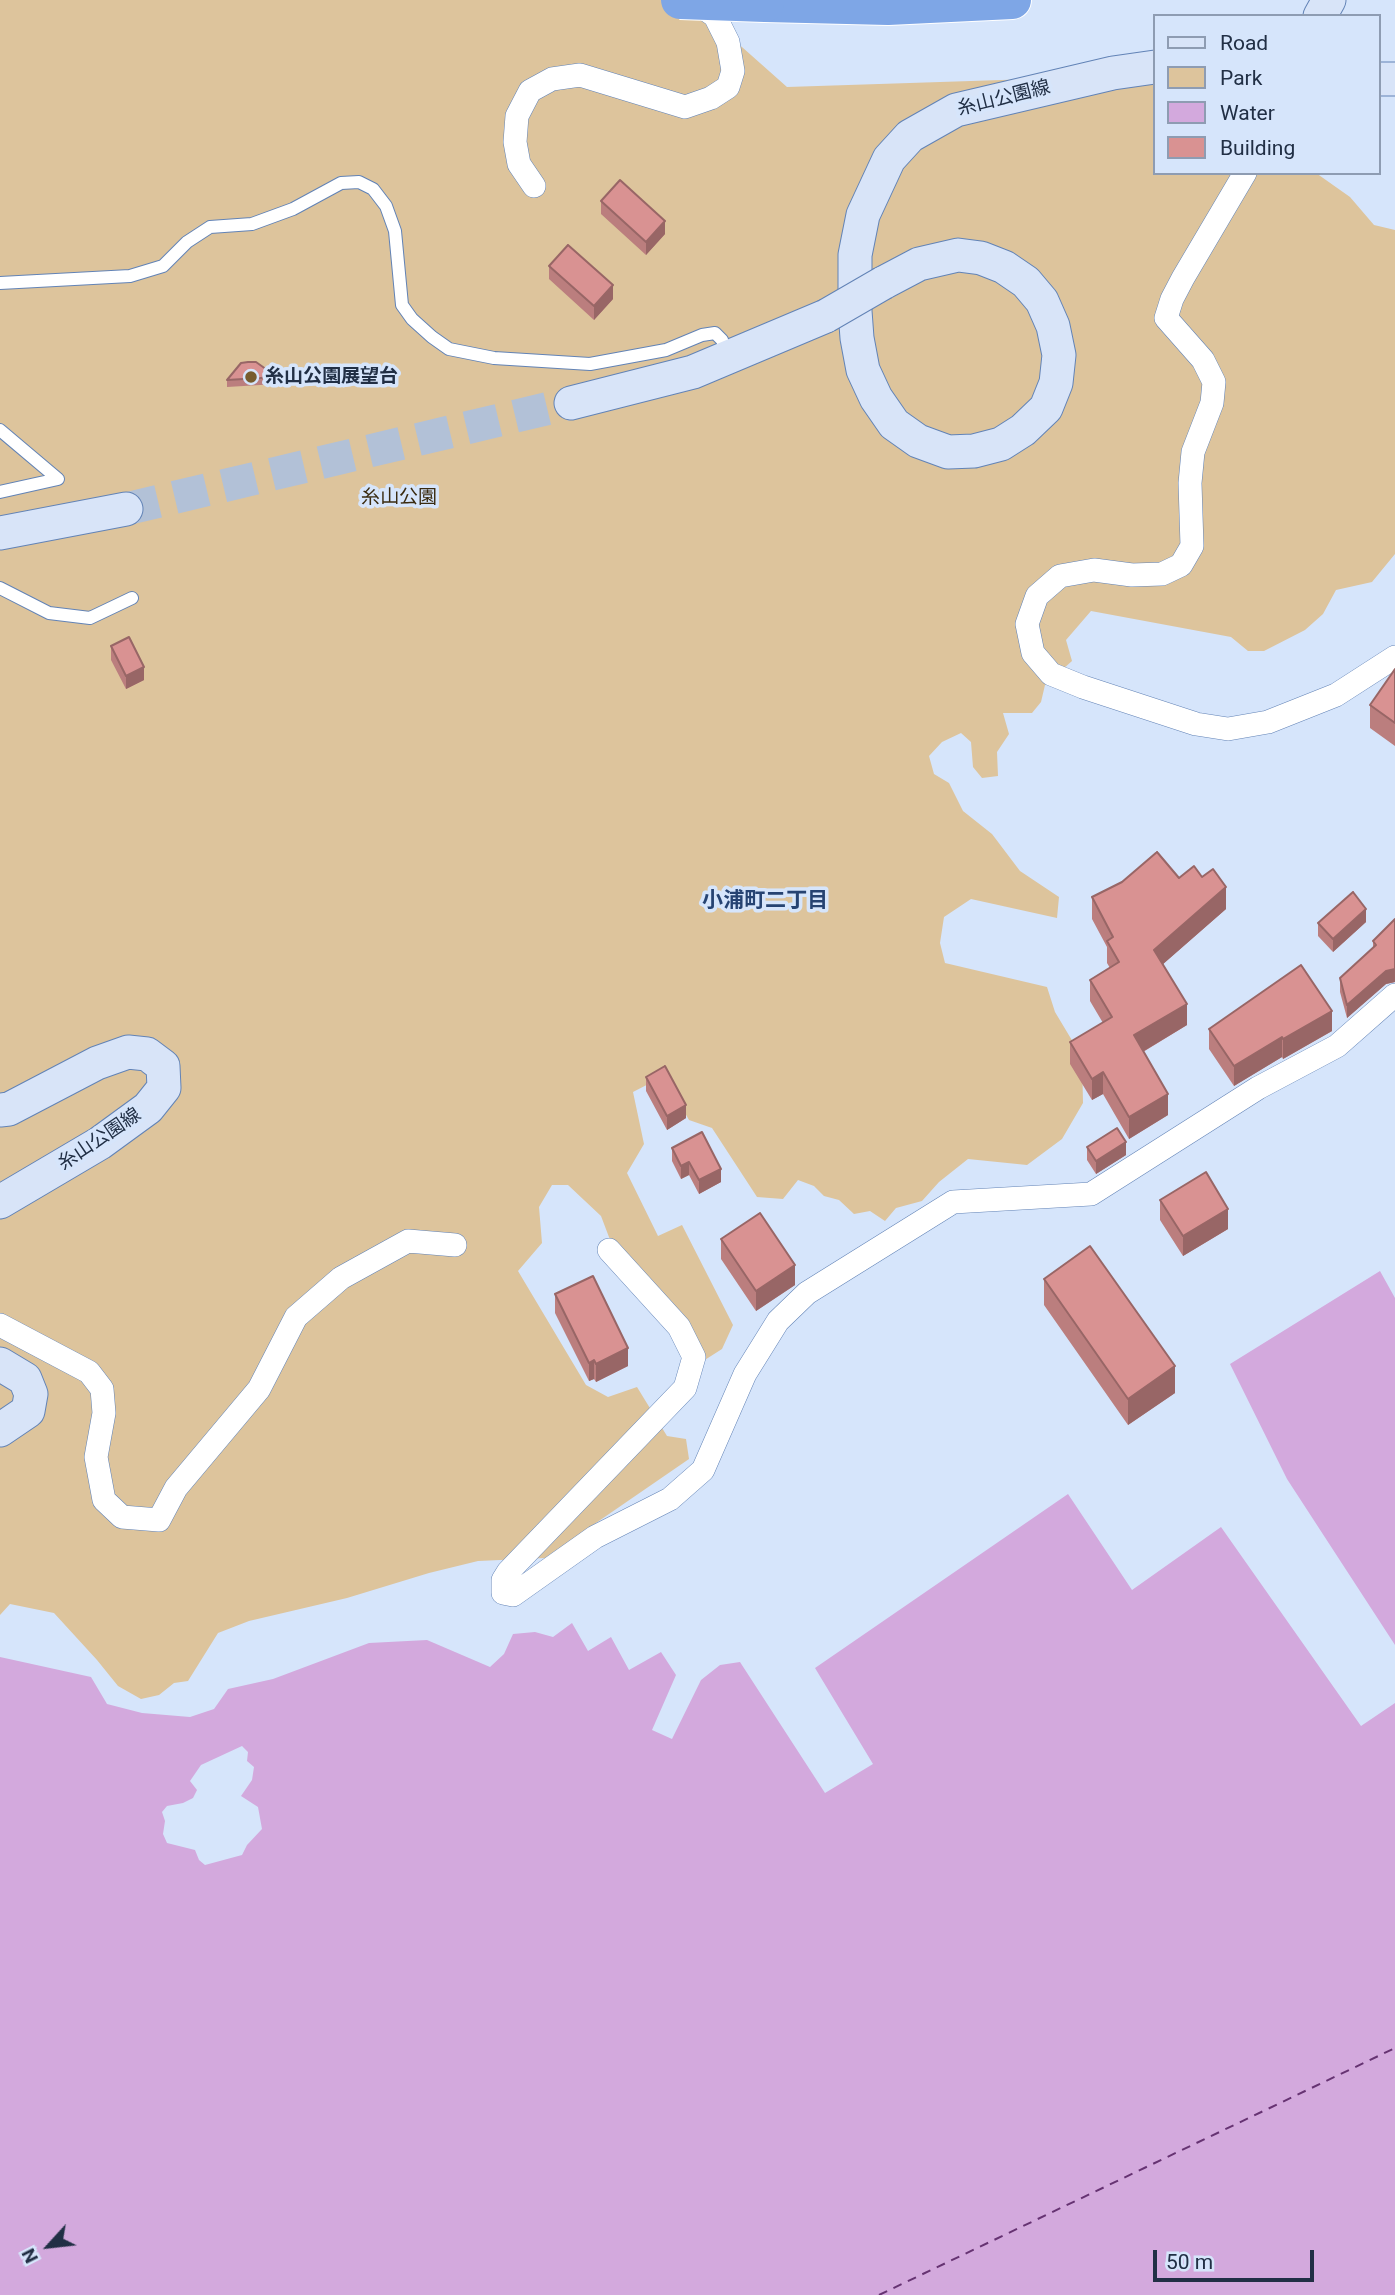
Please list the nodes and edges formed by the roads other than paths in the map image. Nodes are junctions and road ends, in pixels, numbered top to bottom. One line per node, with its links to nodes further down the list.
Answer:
1 (680, 0): 4 (highway, bridge)
2 (691, 0): 7 (street)
3 (1012, 0): 4 (highway)
4 (754, 1)
5 (1154, 67): 9 (main road, 糸山公園線, bridge)
6 (1244, 175): 21 (street)
7 (534, 186)
8 (0, 283): 13 (lane)
9 (856, 299)
10 (856, 299): 11 (main road, 糸山公園線, bridge)
11 (856, 299)
12 (856, 299): 13 (main road, 糸山公園線, bridge)
13 (729, 357): 14 (main road, 糸山公園線)
14 (570, 403)
15 (0, 430): 16 (lane)
16 (0, 492)
17 (125, 509): 18 (main road)
18 (0, 533)
19 (0, 588): 20 (lane)
20 (132, 598)
21 (1395, 657)
22 (1395, 995): 26 (street)
23 (0, 1110): 24 (main road, 糸山公園線)
24 (0, 1202)
25 (455, 1245): 27 (street)
26 (609, 1250)
27 (0, 1325)
28 (0, 1364): 29 (main road)
29 (0, 1430)

